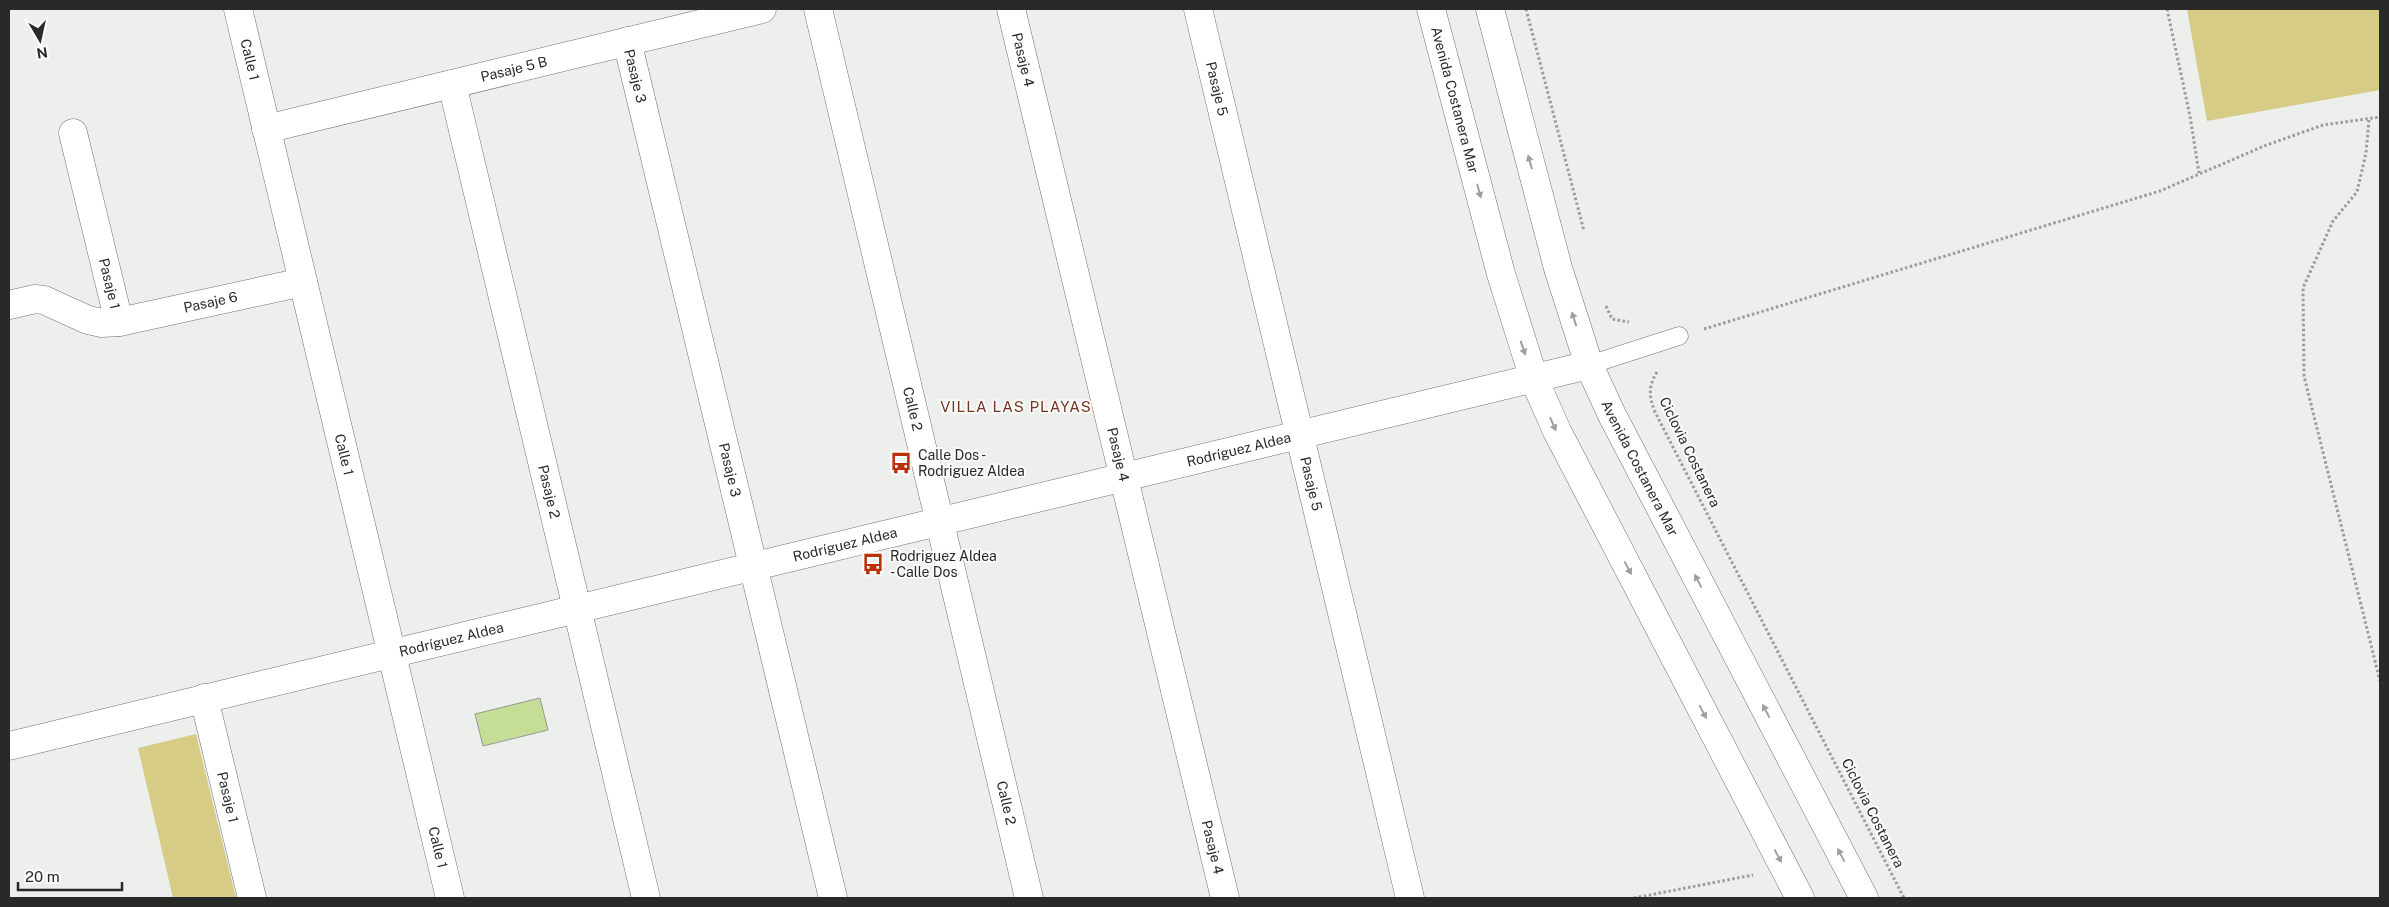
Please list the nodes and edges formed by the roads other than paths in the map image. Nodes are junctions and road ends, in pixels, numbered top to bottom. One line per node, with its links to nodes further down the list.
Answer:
1 (238, 9): 10 (street, Calle 1)
2 (762, 9): 8 (street, Pasaje 5 B)
3 (818, 9): 20 (street, Calle 2)
4 (1011, 9): 19 (street, Pasaje 4)
5 (1198, 9): 18 (street, Pasaje 5)
6 (1431, 9): 17 (street, Avenida Costanera Mar, one-way to 17)
7 (1490, 9): 16 (street, Avenida Costanera Mar, one-way to 7)
8 (627, 42): 9 (street, Pasaje 5 B); 21 (street, Pasaje 3)
9 (452, 84): 10 (street, Pasaje 5 B); 22 (street, Pasaje 2)
10 (266, 128): 12 (street, Calle 1)
11 (73, 133): 14 (street, Pasaje 1)
12 (303, 282): 14 (street, Pasaje 6); 23 (street, Calle 1)
13 (9, 305): 14 (street, Pasaje 1)
14 (119, 322)
15 (1680, 336): 16 (lane, Rodríguez Aldea)
16 (1589, 365): 17 (street, Rodríguez Aldea); 34 (street, Avenida Costanera Mar, one-way to 16)
17 (1534, 379): 18 (street, Rodríguez Aldea); 33 (street, Avenida Costanera Mar, one-way to 33)
18 (1300, 435): 19 (street, Rodríguez Aldea); 32 (street, Pasaje 5)
19 (1124, 477): 20 (street, Rodríguez Aldea); 31 (street, Pasaje 4)
20 (940, 522): 21 (street, Rodríguez Aldea); 30 (street, Calle 2)
21 (753, 566): 22 (street, Rodríguez Aldea); 29 (street, Pasaje 3)
22 (577, 608): 23 (street, Rodríguez Aldea); 28 (street, Pasaje 2)
23 (392, 653): 24 (street, Rodríguez Aldea); 27 (street, Calle 1)
24 (204, 698): 25 (street, Rodríguez Aldea); 26 (street, Pasaje 1)
25 (9, 746)
26 (252, 898)
27 (450, 898)
28 (646, 898)
29 (833, 898)
30 (1029, 898)
31 (1225, 898)
32 (1410, 898)
33 (1800, 898)
34 (1864, 898)

